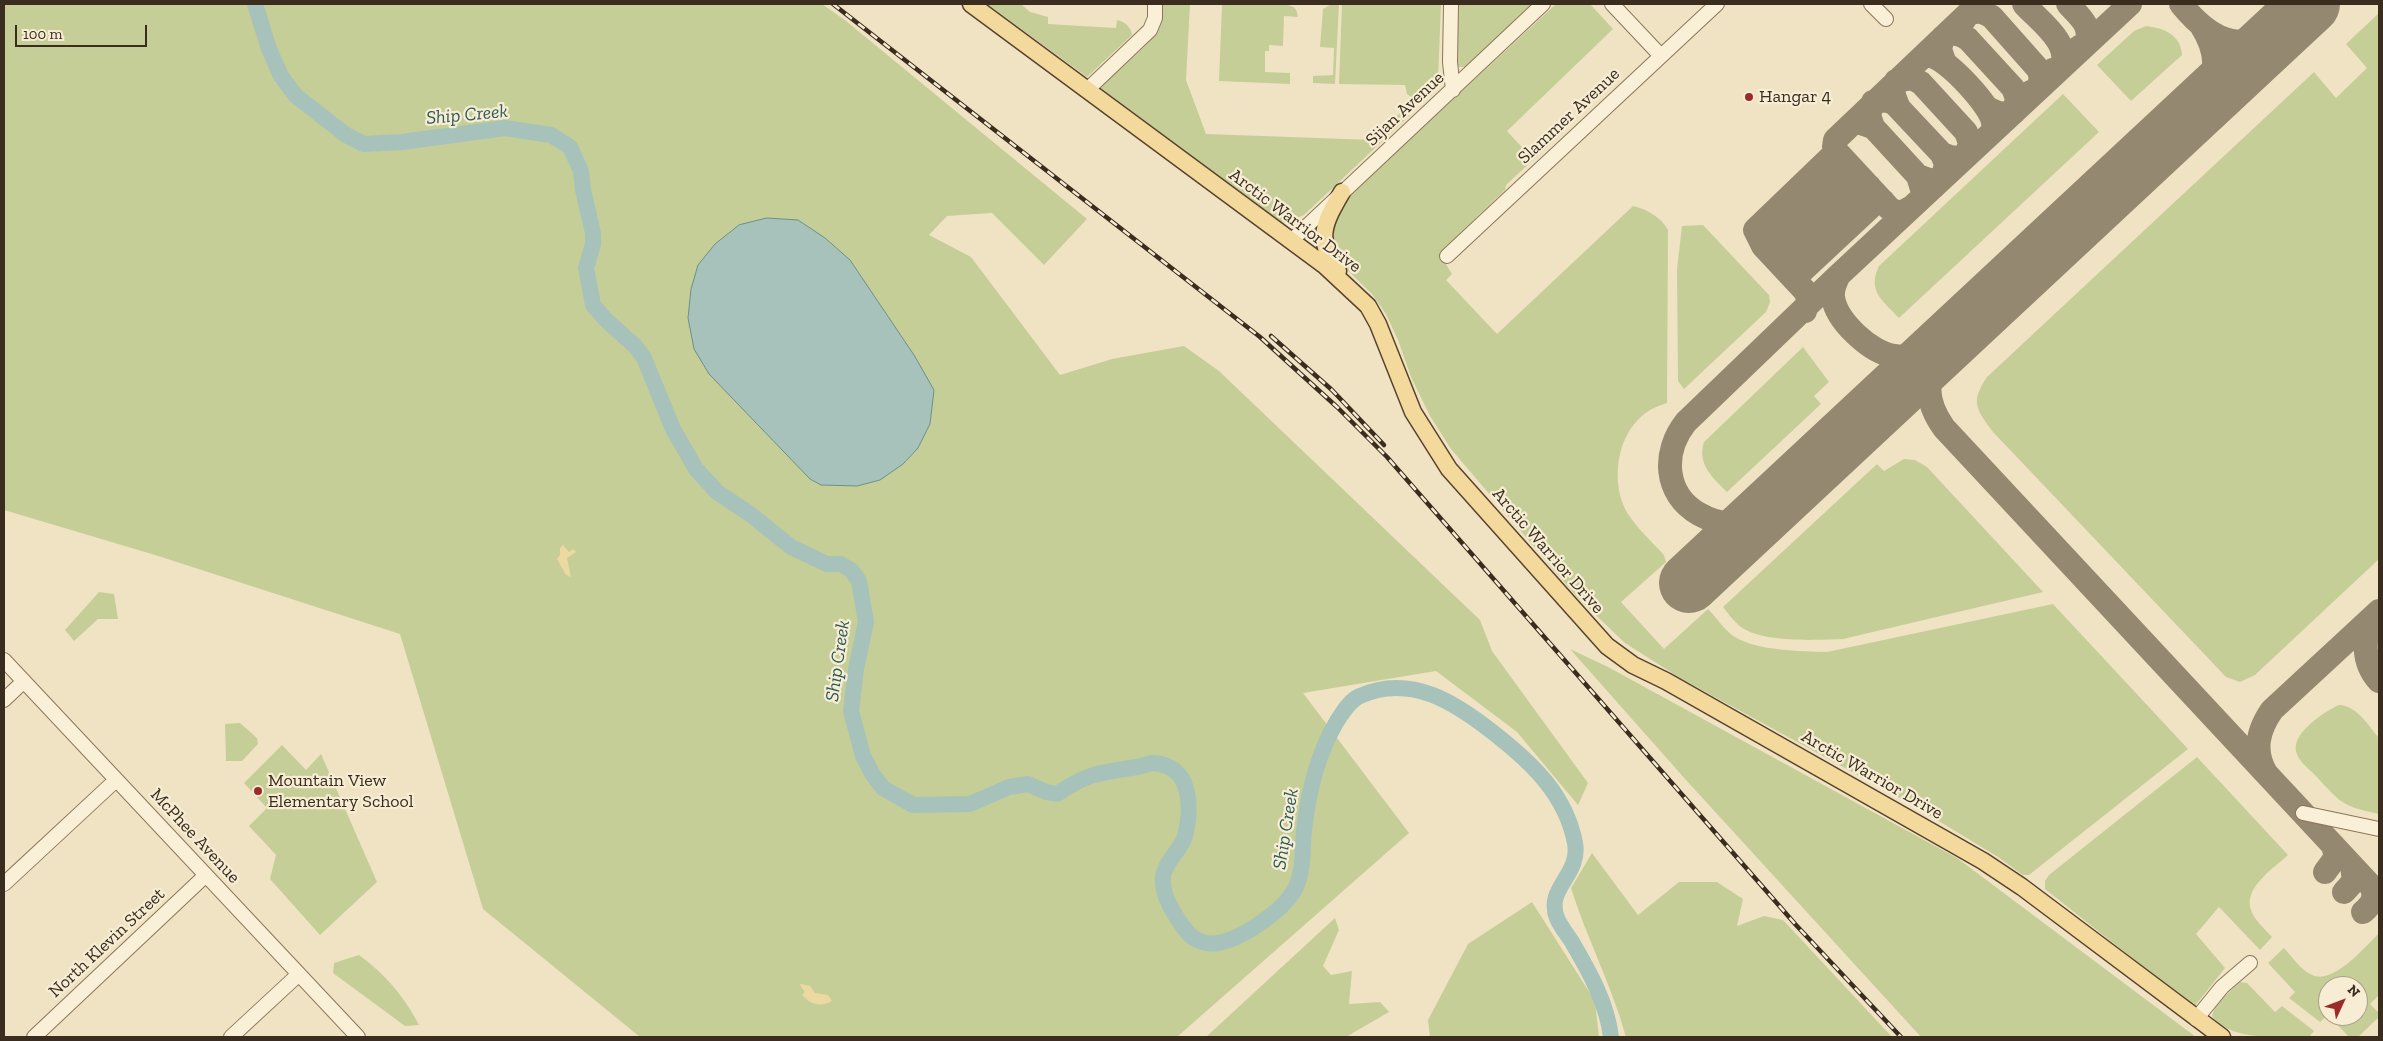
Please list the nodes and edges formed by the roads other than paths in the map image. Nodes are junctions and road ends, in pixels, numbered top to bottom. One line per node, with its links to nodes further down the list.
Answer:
1 (971, 4): 10 (main road, Arctic Warrior Drive)
2 (1155, 4): 10 (street)
3 (1451, 4): 11 (street)
4 (1543, 4): 11 (street, Sijan Avenue)
5 (1612, 4): 9 (street)
6 (1717, 4): 9 (street, Slammer Avenue)
7 (1871, 4): 8 (street)
8 (1886, 19)
9 (1661, 56): 14 (street, Slammer Avenue)
10 (1087, 90): 13 (main road, Arctic Warrior Drive)
11 (1453, 90): 12 (street, Sijan Avenue)
12 (1342, 192): 13 (street, Sijan Avenue); 15 (main road)
13 (1291, 241): 15 (main road, Arctic Warrior Drive)
14 (1448, 256)
15 (1348, 286): 26 (main road, Arctic Warrior Drive)
16 (4, 660): 17 (street, McPhee Avenue)
17 (24, 681): 18 (street); 19 (street, McPhee Avenue)
18 (4, 700)
19 (116, 780): 22 (street, McPhee Avenue); 23 (street)
20 (2303, 813): 21 (street)
21 (2379, 830)
22 (206, 875): 25 (street, McPhee Avenue); 27 (street, North Klevin Street)
23 (4, 884)
24 (2250, 963): 26 (street)
25 (299, 974): 28 (street); 29 (street, McPhee Avenue)
26 (2196, 1019): 30 (main road, Arctic Warrior Drive); 31 (main road, Arctic Warrior Drive)
27 (34, 1037)
28 (231, 1037)
29 (358, 1037)
30 (2214, 1037)
31 (2222, 1037)

